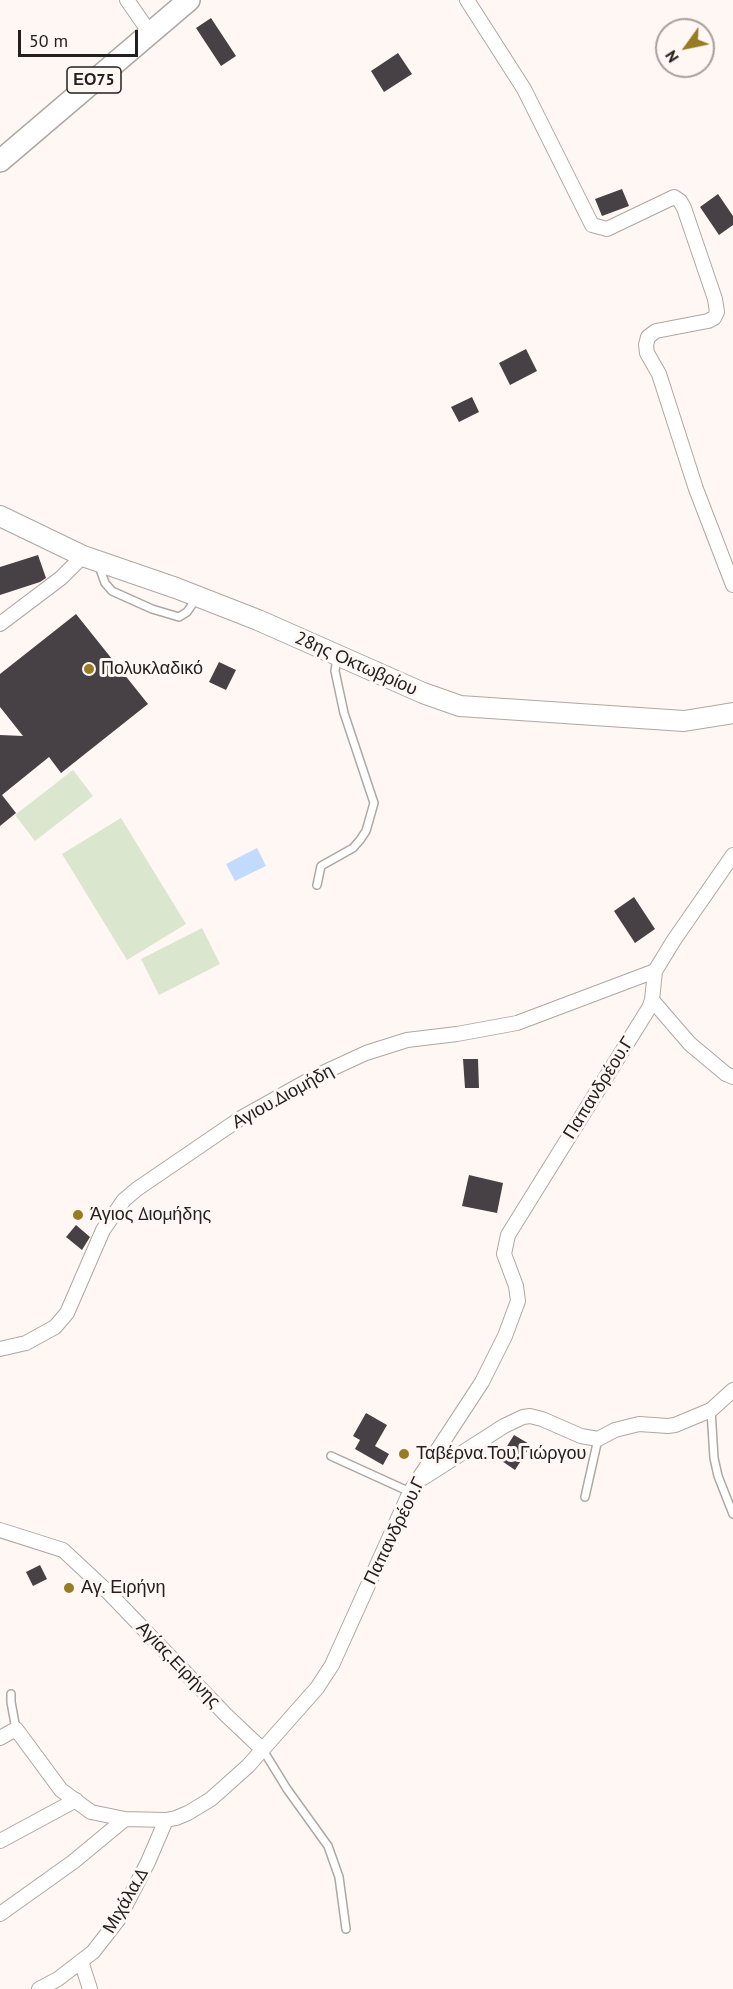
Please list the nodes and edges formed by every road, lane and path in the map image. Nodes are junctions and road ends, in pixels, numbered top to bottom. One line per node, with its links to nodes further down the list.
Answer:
1 (127, 0): 4 (street)
2 (189, 0): 4 (main road, ΕΟ75)
3 (467, 0): 8 (street)
4 (150, 33): 5 (main road, ΕΟ75)
5 (0, 161)
6 (0, 516): 7 (main road, 28ης Οκτωβρίου)
7 (90, 559): 9 (main road, 28ης Οκτωβρίου); 9 (lane); 10 (street)
8 (733, 585)
9 (198, 596): 11 (main road, 28ης Οκτωβρίου)
10 (0, 624)
11 (337, 656): 12 (main road, 28ης Οκτωβρίου); 14 (lane)
12 (733, 713)
13 (733, 855): 15 (street, Παπανδρέου.Γ)
14 (317, 885)
15 (655, 971): 16 (street, Παπανδρέου.Γ); 18 (street, Αγιου.Διομήδη)
16 (652, 999): 17 (street); 23 (street, Παπανδρέου.Γ)
17 (733, 1077)
18 (0, 1349)
19 (733, 1390): 20 (street)
20 (711, 1410): 21 (street); 26 (lane)
21 (598, 1439): 23 (street); 25 (lane)
22 (331, 1456): 24 (lane)
23 (419, 1481): 24 (street, Παπανδρέου.Γ)
24 (410, 1492): 31 (street, Παπανδρέου.Γ)
25 (585, 1497)
26 (733, 1514)
27 (0, 1530): 31 (street, Αγίας.Ειρήνης)
28 (11, 1694): 29 (lane)
29 (16, 1729): 30 (street); 32 (street)
30 (0, 1738)
31 (263, 1750): 34 (street, Παπανδρέου.Γ); 37 (lane)
32 (76, 1800): 33 (street); 35 (street)
33 (125, 1819): 34 (street); 36 (street)
34 (166, 1820): 38 (street, Μιχάλα.Δ)
35 (0, 1841)
36 (0, 1914)
37 (346, 1929)
38 (81, 1961): 39 (street, Μιχάλα.Δ); 40 (street)
39 (39, 1989)
40 (90, 1989)

